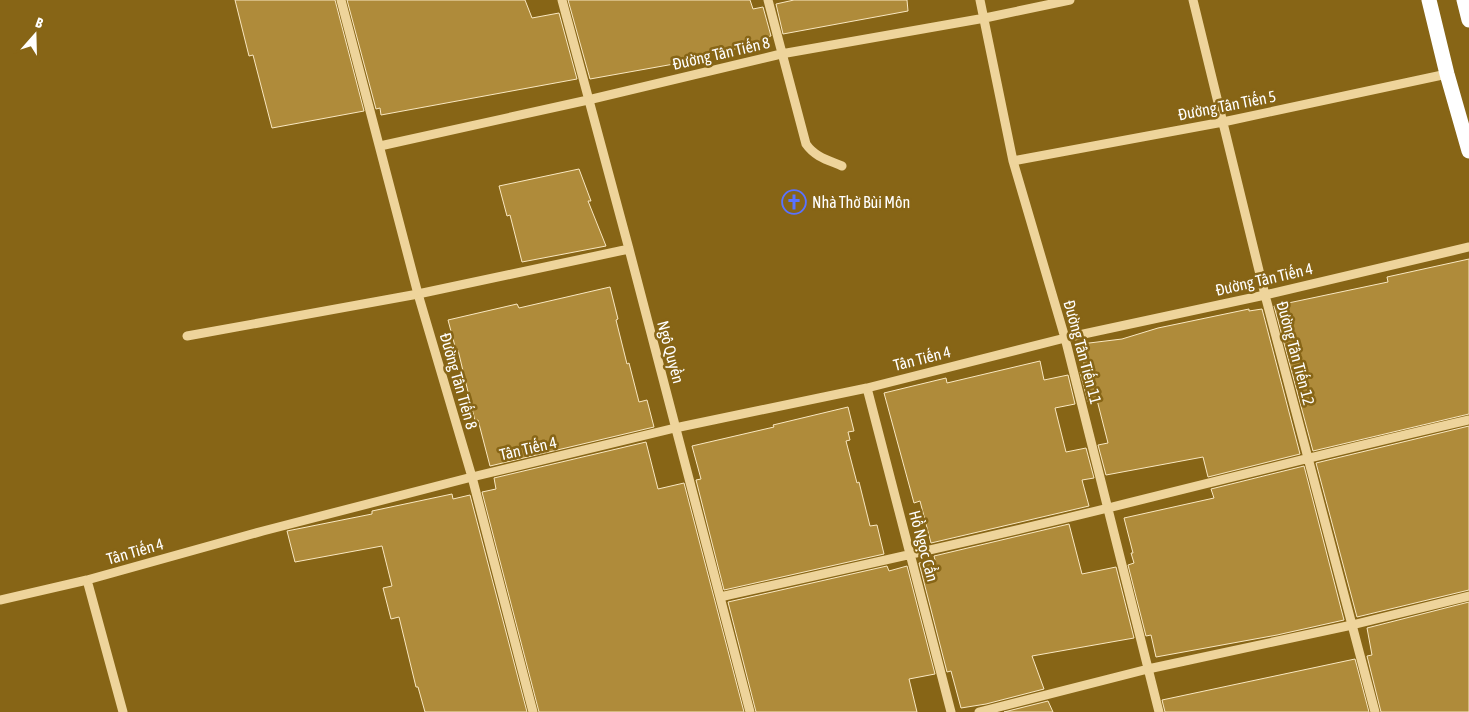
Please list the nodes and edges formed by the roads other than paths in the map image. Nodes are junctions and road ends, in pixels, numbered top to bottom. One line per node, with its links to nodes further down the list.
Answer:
1 (341, 0): 15 (street, Đường Tân Tiến 8)
2 (562, 0): 13 (street, Ngô Quyền)
3 (768, 0): 11 (street)
4 (980, 0): 9 (street, Đường Tân Tiến 11)
5 (1070, 0): 9 (street, Đường Tân Tiến 8)
6 (1193, 0): 14 (street, Đường Tân Tiến 12)
7 (1429, 0): 12 (highway)
8 (1464, 0): 10 (highway)
9 (985, 18): 11 (street, Đường Tân Tiến 8); 17 (street, Đường Tân Tiến 11)
10 (1469, 20)
11 (781, 54): 13 (street, Đường Tân Tiến 8); 18 (street)
12 (1447, 74): 14 (street, Đường Tân Tiến 5); 16 (highway)
13 (588, 100): 15 (street, Đường Tân Tiến 8); 20 (street, Ngô Quyền)
14 (1223, 122): 17 (street, Đường Tân Tiến 5); 22 (street, Đường Tân Tiến 12)
15 (380, 146): 21 (street, Đường Tân Tiến 8)
16 (1469, 151)
17 (1013, 161): 24 (street, Đường Tân Tiến 11)
18 (842, 166)
19 (1469, 247): 22 (street, Đường Tân Tiến 4)
20 (629, 249): 21 (street); 27 (street, Ngô Quyền)
21 (418, 294): 23 (street); 29 (street, Đường Tân Tiến 8)
22 (1265, 295): 24 (street, Đường Tân Tiến 4); 28 (street, Đường Tân Tiến 12)
23 (187, 336)
24 (1065, 338): 25 (street, Tân Tiến 4); 30 (street, Đường Tân Tiến 11)
25 (867, 388): 27 (street, Tân Tiến 4); 31 (street, Hồ Ngọc Cẩn)
26 (1469, 420): 28 (street)
27 (675, 428): 29 (street, Tân Tiến 4); 34 (street, Ngô Quyền)
28 (1308, 457): 30 (street); 36 (street, Đường Tân Tiến 12)
29 (472, 477): 32 (street, Tân Tiến 4); 39 (street, Đường Tân Tiến 8)
30 (1108, 508): 31 (street); 37 (street, Đường Tân Tiến 11)
31 (911, 555): 34 (street); 41 (street, Hồ Ngọc Cẩn)
32 (86, 580): 35 (street, Tân Tiến 4); 38 (street)
33 (1469, 596): 36 (street)
34 (720, 597): 40 (street, Ngô Quyền)
35 (0, 600)
36 (1352, 625): 37 (street); 44 (street, Đường Tân Tiến 12)
37 (1148, 669): 42 (street); 43 (street, Đường Tân Tiến 11)
38 (123, 712)
39 (533, 712)
40 (750, 712)
41 (951, 712)
42 (979, 712)
43 (1158, 712)
44 (1374, 712)

